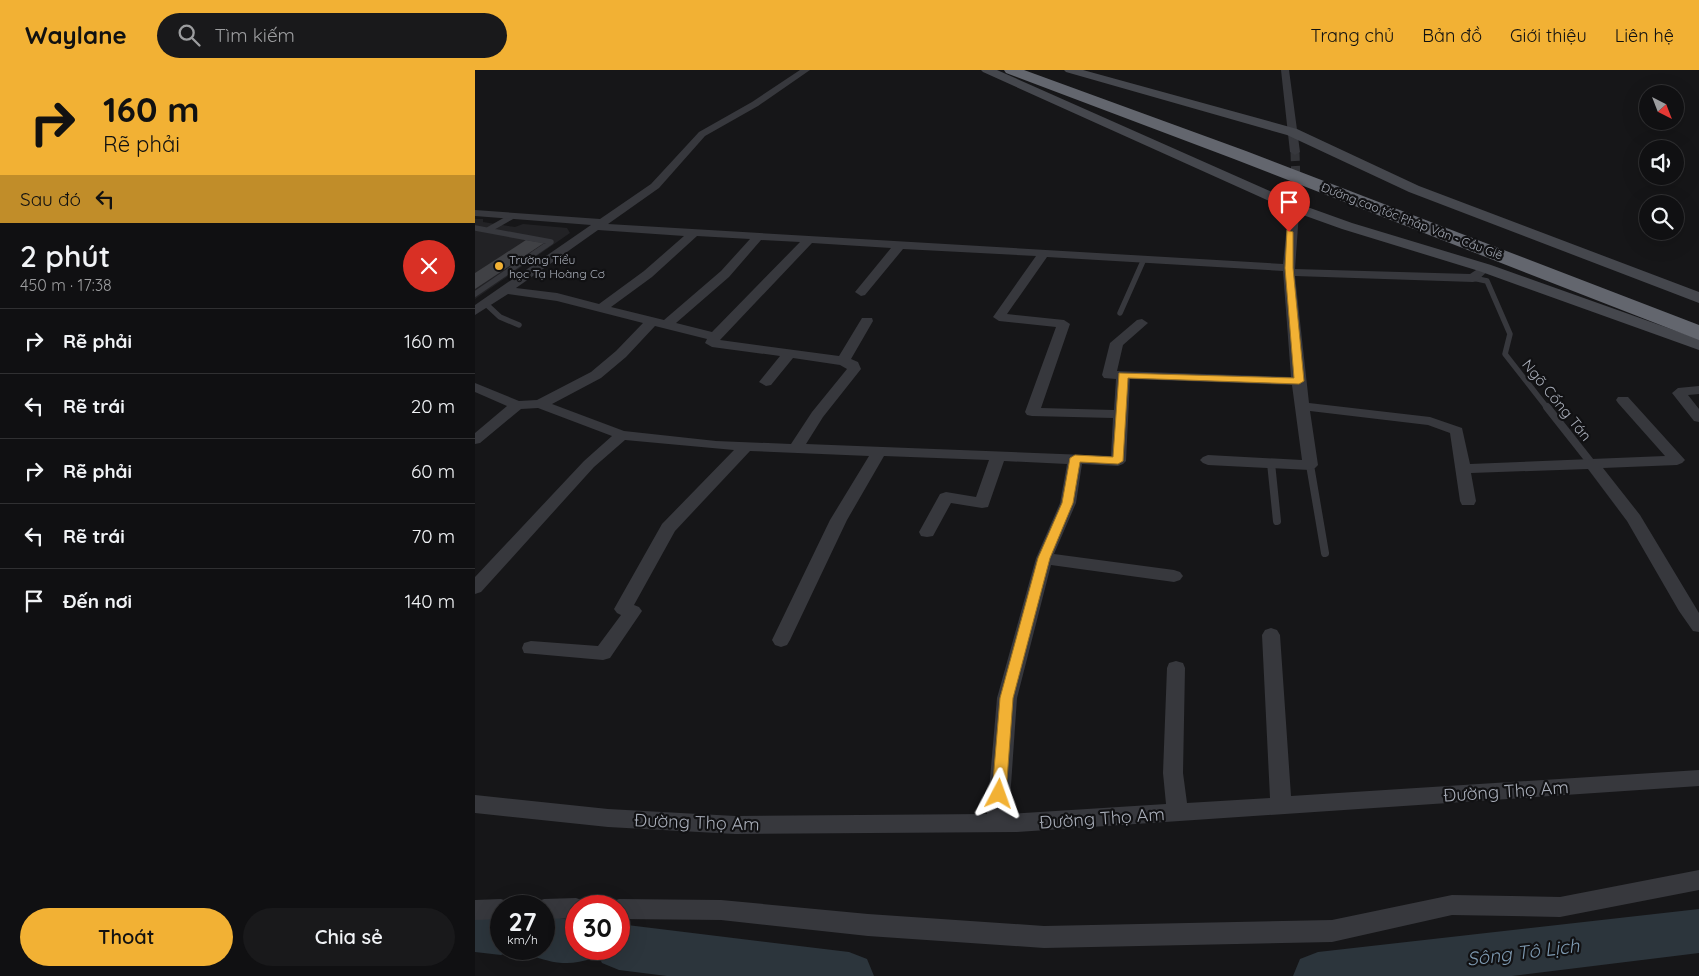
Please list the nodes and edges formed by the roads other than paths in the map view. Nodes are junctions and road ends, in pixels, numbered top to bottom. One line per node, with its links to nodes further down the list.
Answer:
1 (806, 70): 13 (street)
2 (987, 70): 10 (street)
3 (1011, 70): 37 (highway, Đường cao tốc Pháp Vân - Cầu Giẽ)
4 (1041, 70): 32 (highway, Đường cao tốc Pháp Vân - Cầu Giẽ)
5 (1070, 70): 7 (street)
6 (1285, 70): 7 (street)
7 (1292, 132): 8 (street); 27 (street)
8 (1295, 152)
9 (1296, 184): 10 (street)
10 (1294, 207): 22 (street); 23 (street)
11 (475, 213): 12 (street)
12 (512, 216): 13 (street); 15 (lane)
13 (600, 225): 16 (street); 24 (street)
14 (475, 228): 15 (lane)
15 (488, 230): 26 (lane)
16 (694, 232): 17 (street); 29 (street)
17 (757, 237): 18 (street); 34 (street)
18 (808, 240): 19 (street); 38 (street)
19 (900, 245): 20 (street); 25 (street)
20 (1044, 253): 21 (street); 51 (street)
21 (1144, 259): 22 (street); 31 (lane)
22 (1289, 270): 23 (street); 43 (street)
23 (1479, 273): 39 (street); 64 (lane, Ngõ Cống Tán)
24 (505, 290): 28 (street); 29 (street)
25 (861, 292)
26 (475, 294)
27 (1699, 298)
28 (486, 304): 30 (street); 36 (lane)
29 (601, 308): 34 (street)
30 (475, 311)
31 (1120, 313)
32 (1699, 317)
33 (867, 321): 41 (street)
34 (659, 323): 38 (street); 48 (street)
35 (1142, 323): 42 (street)
36 (519, 324)
37 (1699, 333)
38 (715, 337): 40 (street)
39 (1699, 345)
40 (790, 353): 41 (street); 44 (street)
41 (843, 362): 58 (street)
42 (1123, 375): 43 (street); 51 (street)
43 (1299, 381): 50 (street)
44 (766, 382)
45 (475, 387): 49 (street)
46 (1699, 390): 52 (street)
47 (1623, 400): 64 (street)
48 (540, 404): 49 (street); 55 (street)
49 (517, 405): 54 (street)
50 (1301, 406): 65 (street); 66 (street)
51 (1121, 414): 61 (street)
52 (1699, 418)
53 (475, 422): 54 (street)
54 (493, 425): 56 (street)
55 (622, 435): 57 (street); 73 (street)
56 (475, 440)
57 (746, 446): 58 (street); 77 (street)
58 (796, 448): 59 (street)
59 (880, 451): 60 (street); 76 (street)
60 (999, 455): 61 (street); 69 (street)
61 (1075, 458): 71 (street)
62 (1209, 460): 63 (street)
63 (1271, 463): 65 (street); 68 (lane)
64 (1592, 464): 66 (street); 74 (street)
65 (1310, 465): 70 (lane)
66 (1463, 469): 67 (street)
67 (1468, 501)
68 (1277, 521)
69 (927, 532)
70 (1325, 553)
71 (1044, 558): 72 (street); 83 (street)
72 (1174, 576)
73 (475, 588)
74 (1699, 626)
75 (1271, 635): 81 (street)
76 (781, 640)
77 (531, 648)
78 (1176, 668): 82 (street)
79 (1699, 778): 81 (street, Đường Thọ Am)
80 (475, 804): 83 (street, Đường Thọ Am)
81 (1281, 806): 82 (street, Đường Thọ Am)
82 (1179, 813): 83 (street, Đường Thọ Am)
83 (994, 823)
84 (1699, 880): 86 (street)
85 (490, 909): 87 (street)
86 (630, 909)
87 (475, 910)

